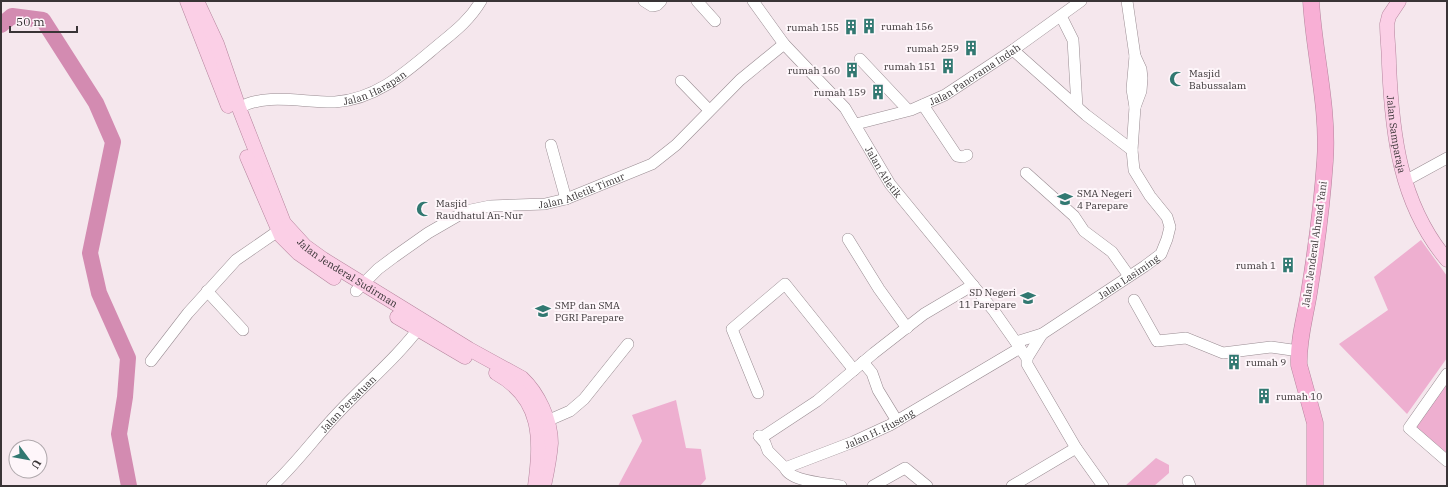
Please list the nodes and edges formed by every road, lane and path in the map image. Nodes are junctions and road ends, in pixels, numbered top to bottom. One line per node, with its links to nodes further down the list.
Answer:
1 (186, 1): 16 (main road, Jalan Jenderal Sudirman)
2 (197, 1): 16 (main road, Jalan Jenderal Sudirman)
3 (481, 1): 21 (street, Jalan Harapan)
4 (644, 1): 5 (street)
5 (661, 1)
6 (698, 1): 13 (street)
7 (1081, 1): 12 (street, Jalan Panorama Indah)
8 (1127, 1): 26 (street, Jalan Lasiming)
9 (1311, 1): 46 (highway, Jalan Jenderal Ahmad Yani)
10 (1399, 1): 30 (main road, Jalan Samparaja)
11 (757, 2): 14 (street, Jalan Atletik)
12 (1061, 16): 15 (street, Jalan Panorama Indah); 20 (street)
13 (715, 21)
14 (784, 44): 22 (street, Jalan Atletik Timur); 24 (street, Jalan Atletik)
15 (1013, 50): 19 (street, Jalan Panorama Indah); 20 (street)
16 (216, 59): 21 (main road, Jalan Jenderal Sudirman); 32 (main road, Jalan Jenderal Sudirman)
17 (860, 59): 23 (street)
18 (681, 80): 22 (street)
19 (923, 105): 23 (street, Jalan Panorama Indah); 27 (street)
20 (1077, 107): 26 (street)
21 (239, 108): 37 (main road, Jalan Jenderal Sudirman)
22 (709, 110): 31 (street, Jalan Atletik Timur)
23 (908, 110): 24 (street, Jalan Panorama Indah)
24 (856, 124): 36 (street, Jalan Atletik)
25 (551, 145): 31 (street)
26 (1132, 150): 35 (street, Jalan Lasiming)
27 (967, 155)
28 (1447, 158): 30 (street)
29 (1026, 173): 35 (street)
30 (1405, 181): 34 (main road, Jalan Samparaja)
31 (566, 199): 37 (street, Jalan Atletik Timur)
32 (278, 231): 37 (main road, Jalan Jenderal Sudirman); 38 (street)
33 (848, 239): 41 (street)
34 (1447, 260)
35 (1130, 276): 43 (street, Jalan Lasiming)
36 (973, 285): 41 (street); 45 (street, Jalan Atletik)
37 (359, 288): 40 (main road, Jalan Jenderal Sudirman)
38 (207, 291): 42 (street); 48 (street)
39 (1134, 300): 46 (street)
40 (421, 326): 53 (main road, Jalan Jenderal Sudirman); 58 (street, Jalan Persatuan); 59 (main road, Jalan Jenderal Sudirman)
41 (906, 328): 49 (street)
42 (242, 330)
43 (1042, 334): 45 (street, Jalan H. Huseng); 47 (street)
44 (628, 344): 53 (street)
45 (1018, 345): 47 (street, Jalan Atletik); 54 (street, Jalan H. Huseng)
46 (1299, 351): 66 (highway, Jalan Jenderal Ahmad Yani)
47 (1027, 358): 55 (street)
48 (151, 361)
49 (863, 362): 50 (street); 54 (street)
50 (854, 370): 52 (street); 57 (street)
51 (1447, 374): 56 (street)
52 (758, 393)
53 (547, 421): 60 (main road, Jalan Jenderal Sudirman)
54 (897, 421): 57 (street, Jalan H. Huseng)
55 (1076, 448): 64 (street); 65 (street)
56 (1447, 460)
57 (785, 468): 61 (street)
58 (272, 486)
59 (535, 486)
60 (544, 486)
61 (841, 486)
62 (873, 486): 63 (street)
63 (927, 486)
64 (1012, 486)
65 (1103, 486)
66 (1315, 486)

